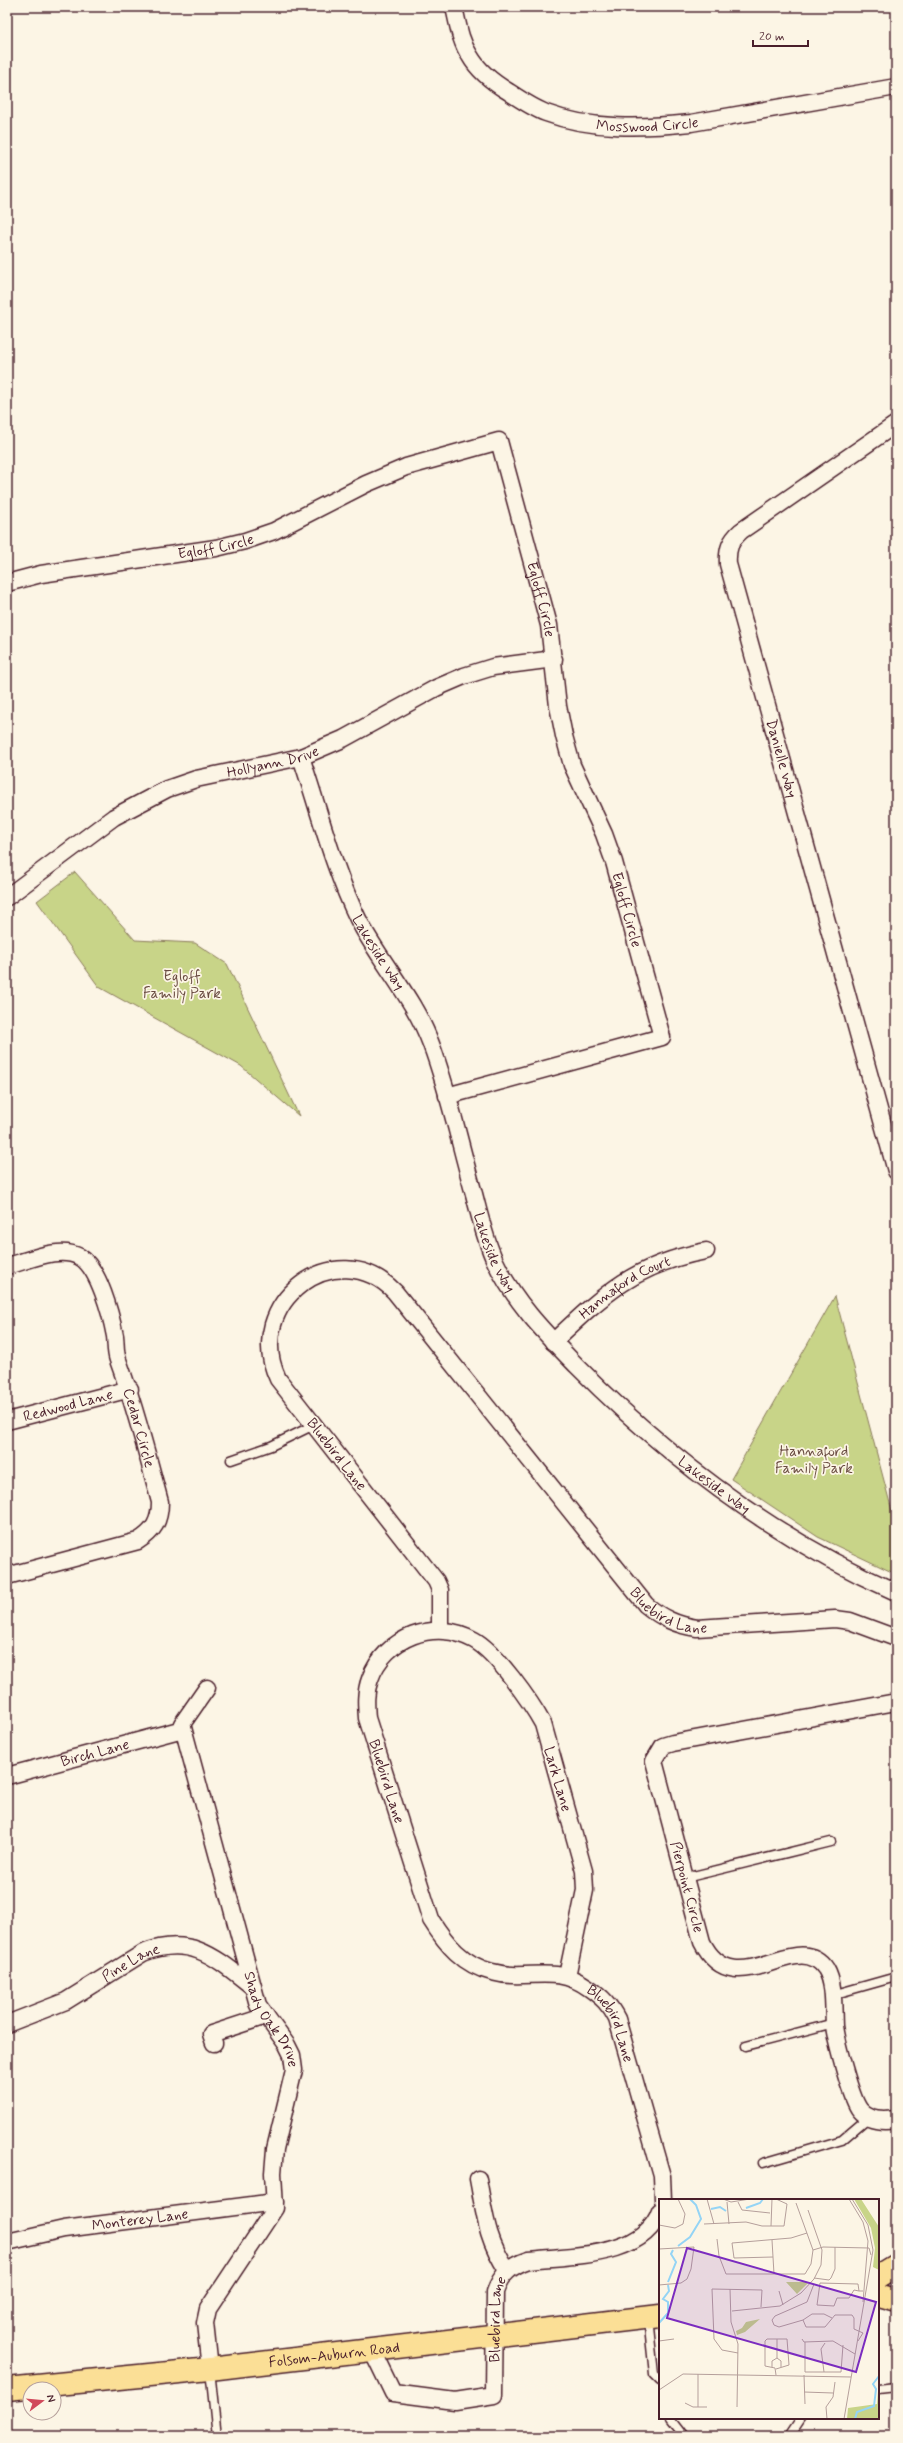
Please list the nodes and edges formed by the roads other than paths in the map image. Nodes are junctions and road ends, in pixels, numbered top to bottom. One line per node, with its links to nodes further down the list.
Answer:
1 (454, 7): 2 (street, Mosswood Circle)
2 (896, 87)
3 (896, 424): 9 (street, Danielle Way)
4 (7, 583): 5 (street, Egloff Circle)
5 (554, 659): 6 (street, Hollyann Drive); 8 (street, Egloff Circle)
6 (301, 756): 7 (street, Hollyann Drive); 8 (street, Lakeside Way)
7 (7, 897)
8 (447, 1096): 13 (street, Lakeside Way)
9 (892, 1137): 10 (street, Danielle Way)
10 (896, 1171)
11 (706, 1251): 13 (street, Hannaford Court)
12 (7, 1266): 14 (street, Cedar Circle)
13 (553, 1342): 19 (street, Lakeside Way)
14 (130, 1389): 15 (street, Redwood Lane); 18 (street, Cedar Circle)
15 (7, 1421)
16 (314, 1425): 17 (lane); 20 (street, Bluebird Lane); 21 (street, Bluebird Lane)
17 (231, 1460)
18 (7, 1576)
19 (896, 1592)
20 (440, 1630): 28 (street, Lark Lane); 28 (street, Bluebird Lane)
21 (896, 1638)
22 (207, 1688): 24 (street)
23 (896, 1702): 27 (street, Pierpoint Circle)
24 (183, 1728): 25 (street, Birch Lane); 30 (street, Shady Oak Drive)
25 (7, 1776)
26 (831, 1842): 27 (lane)
27 (685, 1878): 31 (street, Pierpoint Circle)
28 (567, 1976): 41 (street, Bluebird Lane)
29 (896, 1977): 31 (lane)
30 (253, 1987): 32 (street, Shady Oak Drive); 34 (street, Pine Lane)
31 (832, 1995): 33 (street, Pierpoint Circle)
32 (266, 2016): 35 (street); 42 (street, Shady Oak Drive)
33 (834, 2022): 36 (lane); 37 (street, Pierpoint Circle)
34 (7, 2024)
35 (214, 2044)
36 (746, 2046)
37 (869, 2117): 38 (street); 39 (lane)
38 (896, 2119)
39 (763, 2163)
40 (478, 2179): 46 (street)
41 (663, 2199)
42 (275, 2202): 44 (street, Monterey Lane); 53 (street, Shady Oak Drive)
43 (659, 2213): 46 (street, Bluebird Lane)
44 (7, 2242)
45 (896, 2266): 47 (main road)
46 (507, 2270): 51 (street, Bluebird Lane)
47 (879, 2276)
48 (879, 2295): 49 (main road)
49 (896, 2300)
50 (654, 2317): 51 (main road, Folsom-Auburn Road); 54 (lane)
51 (494, 2336): 52 (main road, Folsom-Auburn Road); 52 (street, Bluebird Lane)
52 (372, 2350): 53 (main road, Folsom-Auburn Road)
53 (210, 2369): 56 (main road, Folsom-Auburn Road); 60 (lane)
54 (659, 2379)
55 (896, 2387): 57 (lane)
56 (7, 2389)
57 (879, 2389)
58 (672, 2419): 61 (lane)
59 (801, 2419): 62 (lane)
60 (217, 2436)
61 (685, 2436)
62 (790, 2436)

